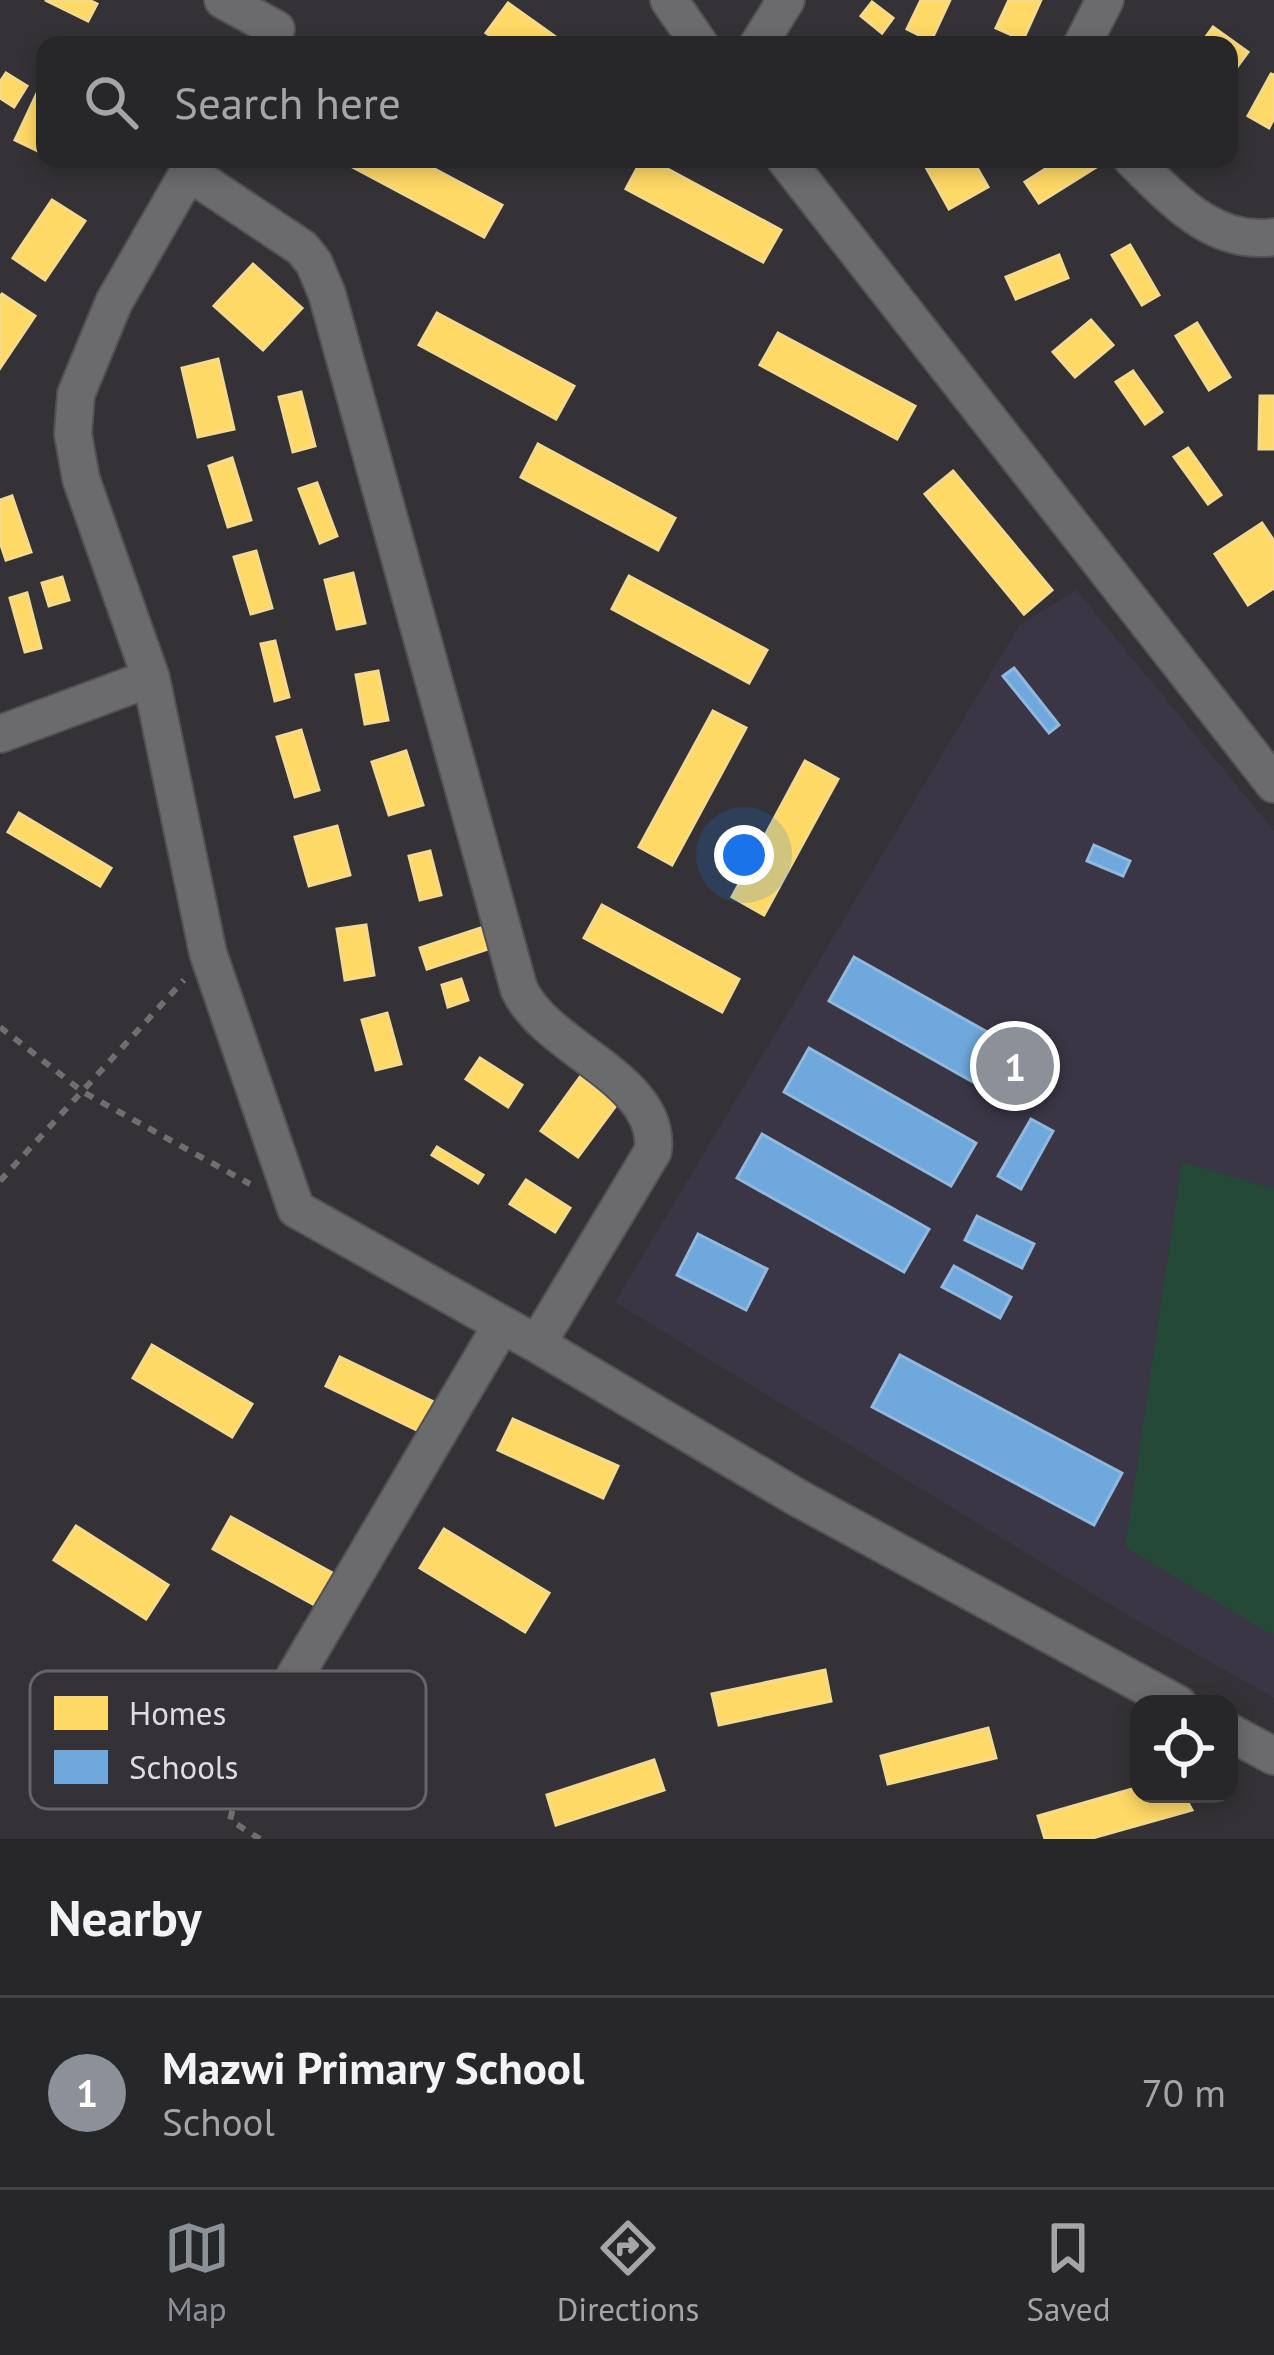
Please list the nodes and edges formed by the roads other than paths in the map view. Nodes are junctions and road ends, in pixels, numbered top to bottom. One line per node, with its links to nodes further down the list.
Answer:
1 (223, 0): 5 (street)
2 (669, 0): 6 (street)
3 (786, 0): 7 (street)
4 (1105, 0): 8 (street)
5 (278, 25)
6 (694, 36)
7 (764, 36)
8 (1087, 36)
9 (190, 168): 14 (street)
10 (196, 168): 18 (street)
11 (792, 168): 16 (street)
12 (1142, 168): 13 (street)
13 (1274, 237)
14 (151, 678): 15 (street); 17 (street)
15 (0, 734)
16 (1273, 779)
17 (500, 1326): 18 (street); 19 (street)
18 (537, 1344): 20 (street)
19 (298, 1671)
20 (1161, 1695)
21 (1238, 1737): 22 (street)
22 (1274, 1756)

